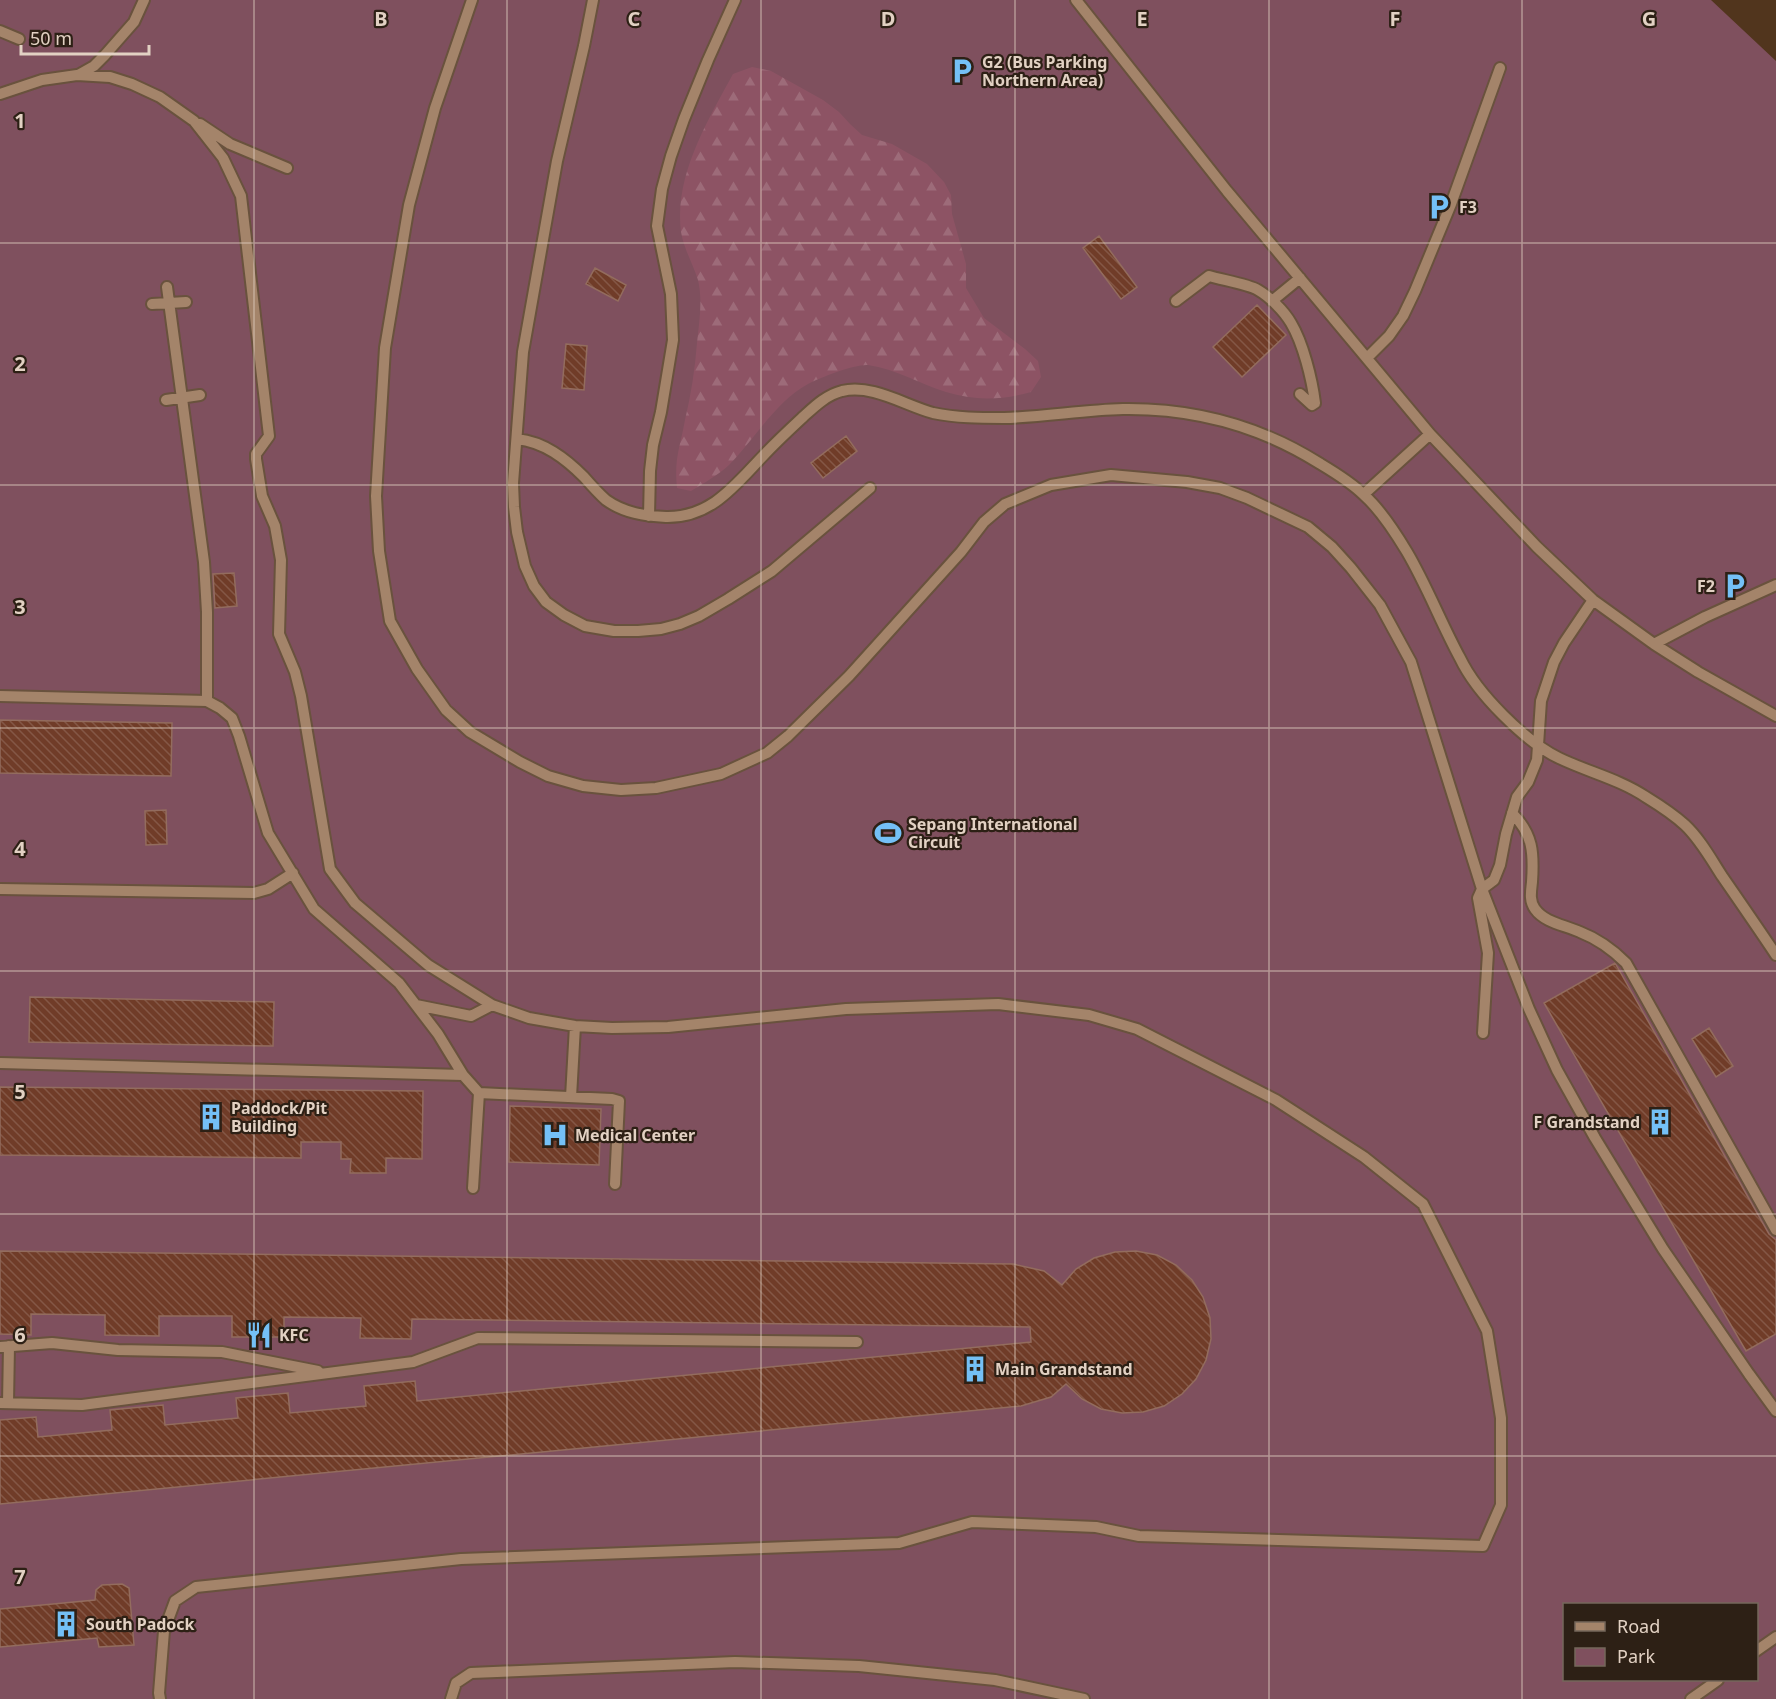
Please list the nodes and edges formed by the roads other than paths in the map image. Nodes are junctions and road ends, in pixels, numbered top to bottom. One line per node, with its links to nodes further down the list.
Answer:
1 (144, 0): 9 (street)
2 (472, 0): 40 (street)
3 (593, 0): 26 (street)
4 (735, 0): 29 (street)
5 (1076, 0): 13 (street)
6 (0, 31): 7 (street)
7 (19, 39)
8 (1500, 68): 20 (street)
9 (77, 75): 10 (street); 11 (street)
10 (0, 94)
11 (194, 121): 12 (street); 43 (street)
12 (287, 168)
13 (1300, 278): 16 (street); 20 (street)
14 (167, 287): 18 (street)
15 (1176, 301): 16 (street)
16 (1272, 301): 21 (street)
17 (186, 302): 18 (street)
18 (170, 303): 19 (street); 23 (street)
19 (152, 304)
20 (1367, 358): 25 (street)
21 (1300, 394)
22 (200, 395): 23 (street)
23 (182, 398): 24 (street); 34 (street)
24 (166, 400)
25 (1430, 434): 28 (street); 31 (street)
26 (517, 439): 27 (street); 29 (street)
27 (870, 488)
28 (1364, 494): 29 (street); 36 (street)
29 (649, 516)
30 (1776, 585): 32 (street)
31 (1593, 600): 32 (street); 36 (street)
32 (1653, 644): 35 (street)
33 (0, 696): 34 (street)
34 (207, 701): 38 (street)
35 (1776, 716)
36 (1539, 747): 37 (street); 41 (street)
37 (1512, 813): 40 (street); 52 (street)
38 (293, 873): 39 (street); 42 (street)
39 (0, 889)
40 (1482, 889): 45 (street); 57 (street)
41 (1776, 954)
42 (416, 1005): 43 (street); 47 (street)
43 (492, 1005): 44 (street)
44 (575, 1026): 49 (street); 61 (street)
45 (1483, 1033)
46 (0, 1063): 47 (street)
47 (463, 1076): 48 (street)
48 (479, 1093): 49 (street); 51 (street)
49 (571, 1097): 50 (street)
50 (615, 1184)
51 (473, 1188)
52 (1776, 1230)
53 (857, 1342): 55 (street)
54 (4, 1347): 55 (street); 56 (street)
55 (328, 1373): 56 (street)
56 (4, 1403)
57 (1776, 1411)
58 (1776, 1637): 59 (street)
59 (1758, 1650)
60 (1717, 1681): 64 (street)
61 (160, 1699)
62 (451, 1699): 63 (street)
63 (1084, 1699)
64 (1691, 1699)

